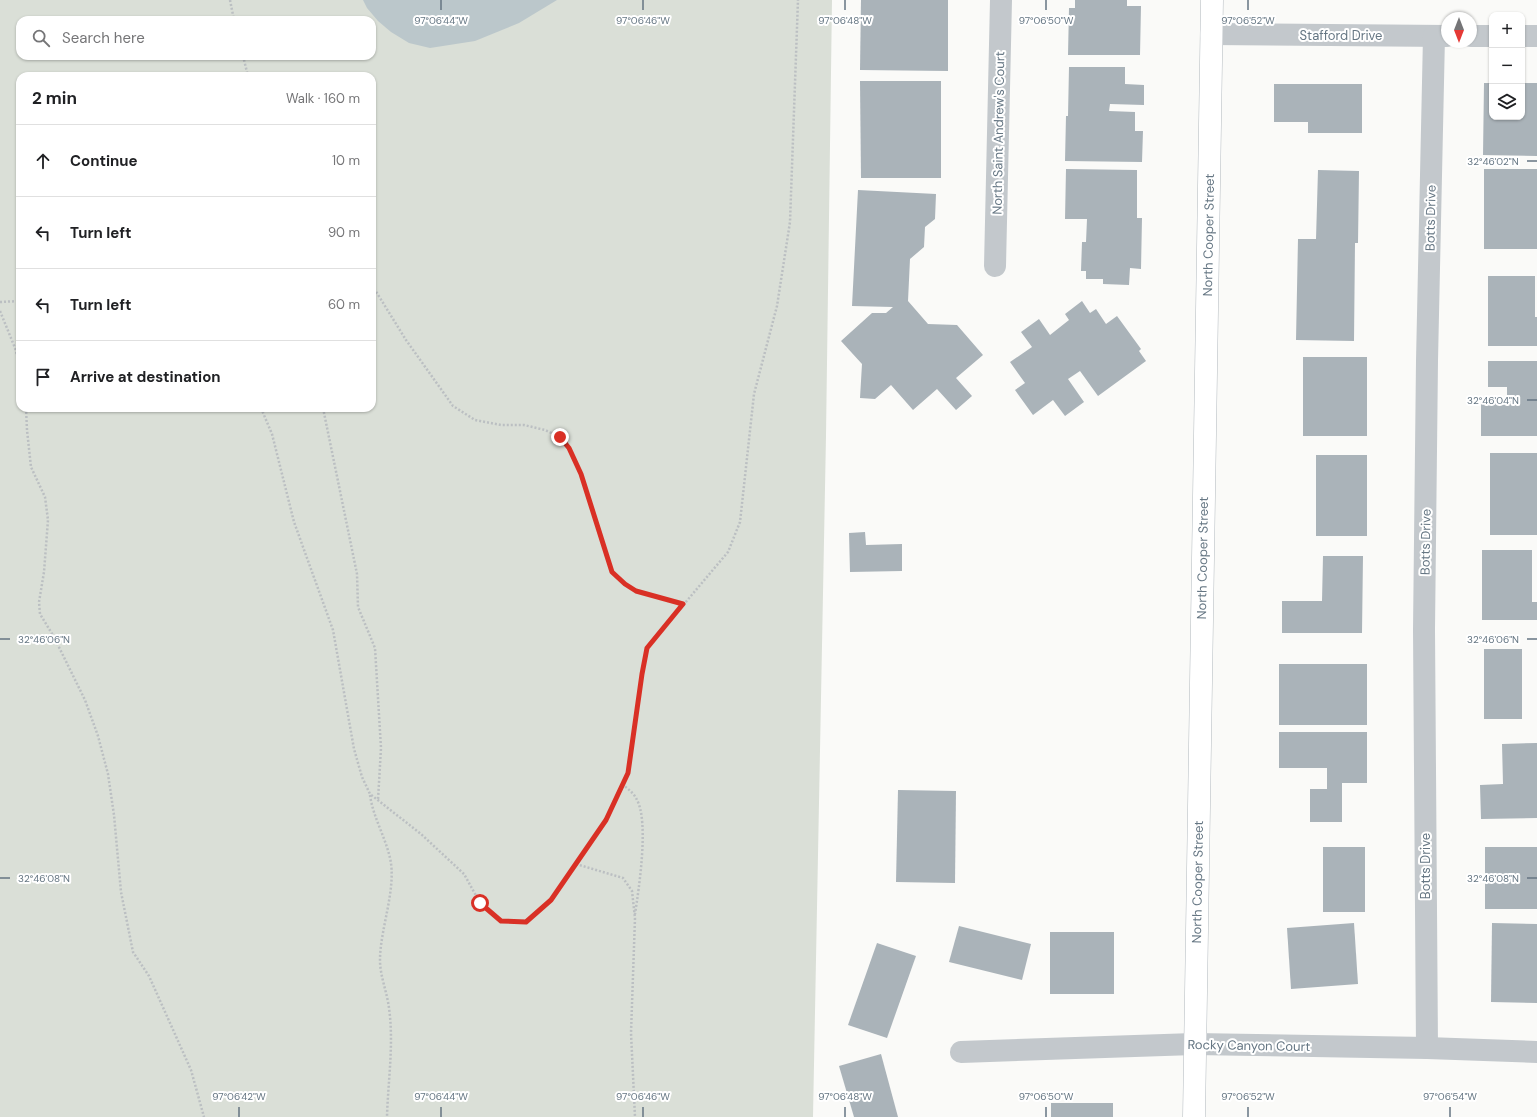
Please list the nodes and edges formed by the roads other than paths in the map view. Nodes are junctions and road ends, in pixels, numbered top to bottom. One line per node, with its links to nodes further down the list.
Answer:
1 (1001, 0): 9 (street, North Saint Andrew's Court)
2 (1212, 0): 3 (main road, North Cooper Street)
3 (1211, 34): 4 (street, Stafford Drive); 10 (main road, North Cooper Street)
4 (1440, 36): 11 (street, Botts Drive)
5 (1477, 36): 6 (street)
6 (1489, 36)
7 (1525, 36): 8 (street)
8 (1537, 36)
9 (995, 266)
10 (1194, 1044): 11 (street, Rocky Canyon Court); 12 (street, Rocky Canyon Court); 14 (main road, North Cooper Street)
11 (1426, 1048): 13 (street, Rocky Canyon Court)
12 (962, 1052)
13 (1537, 1052)
14 (1194, 1117)

